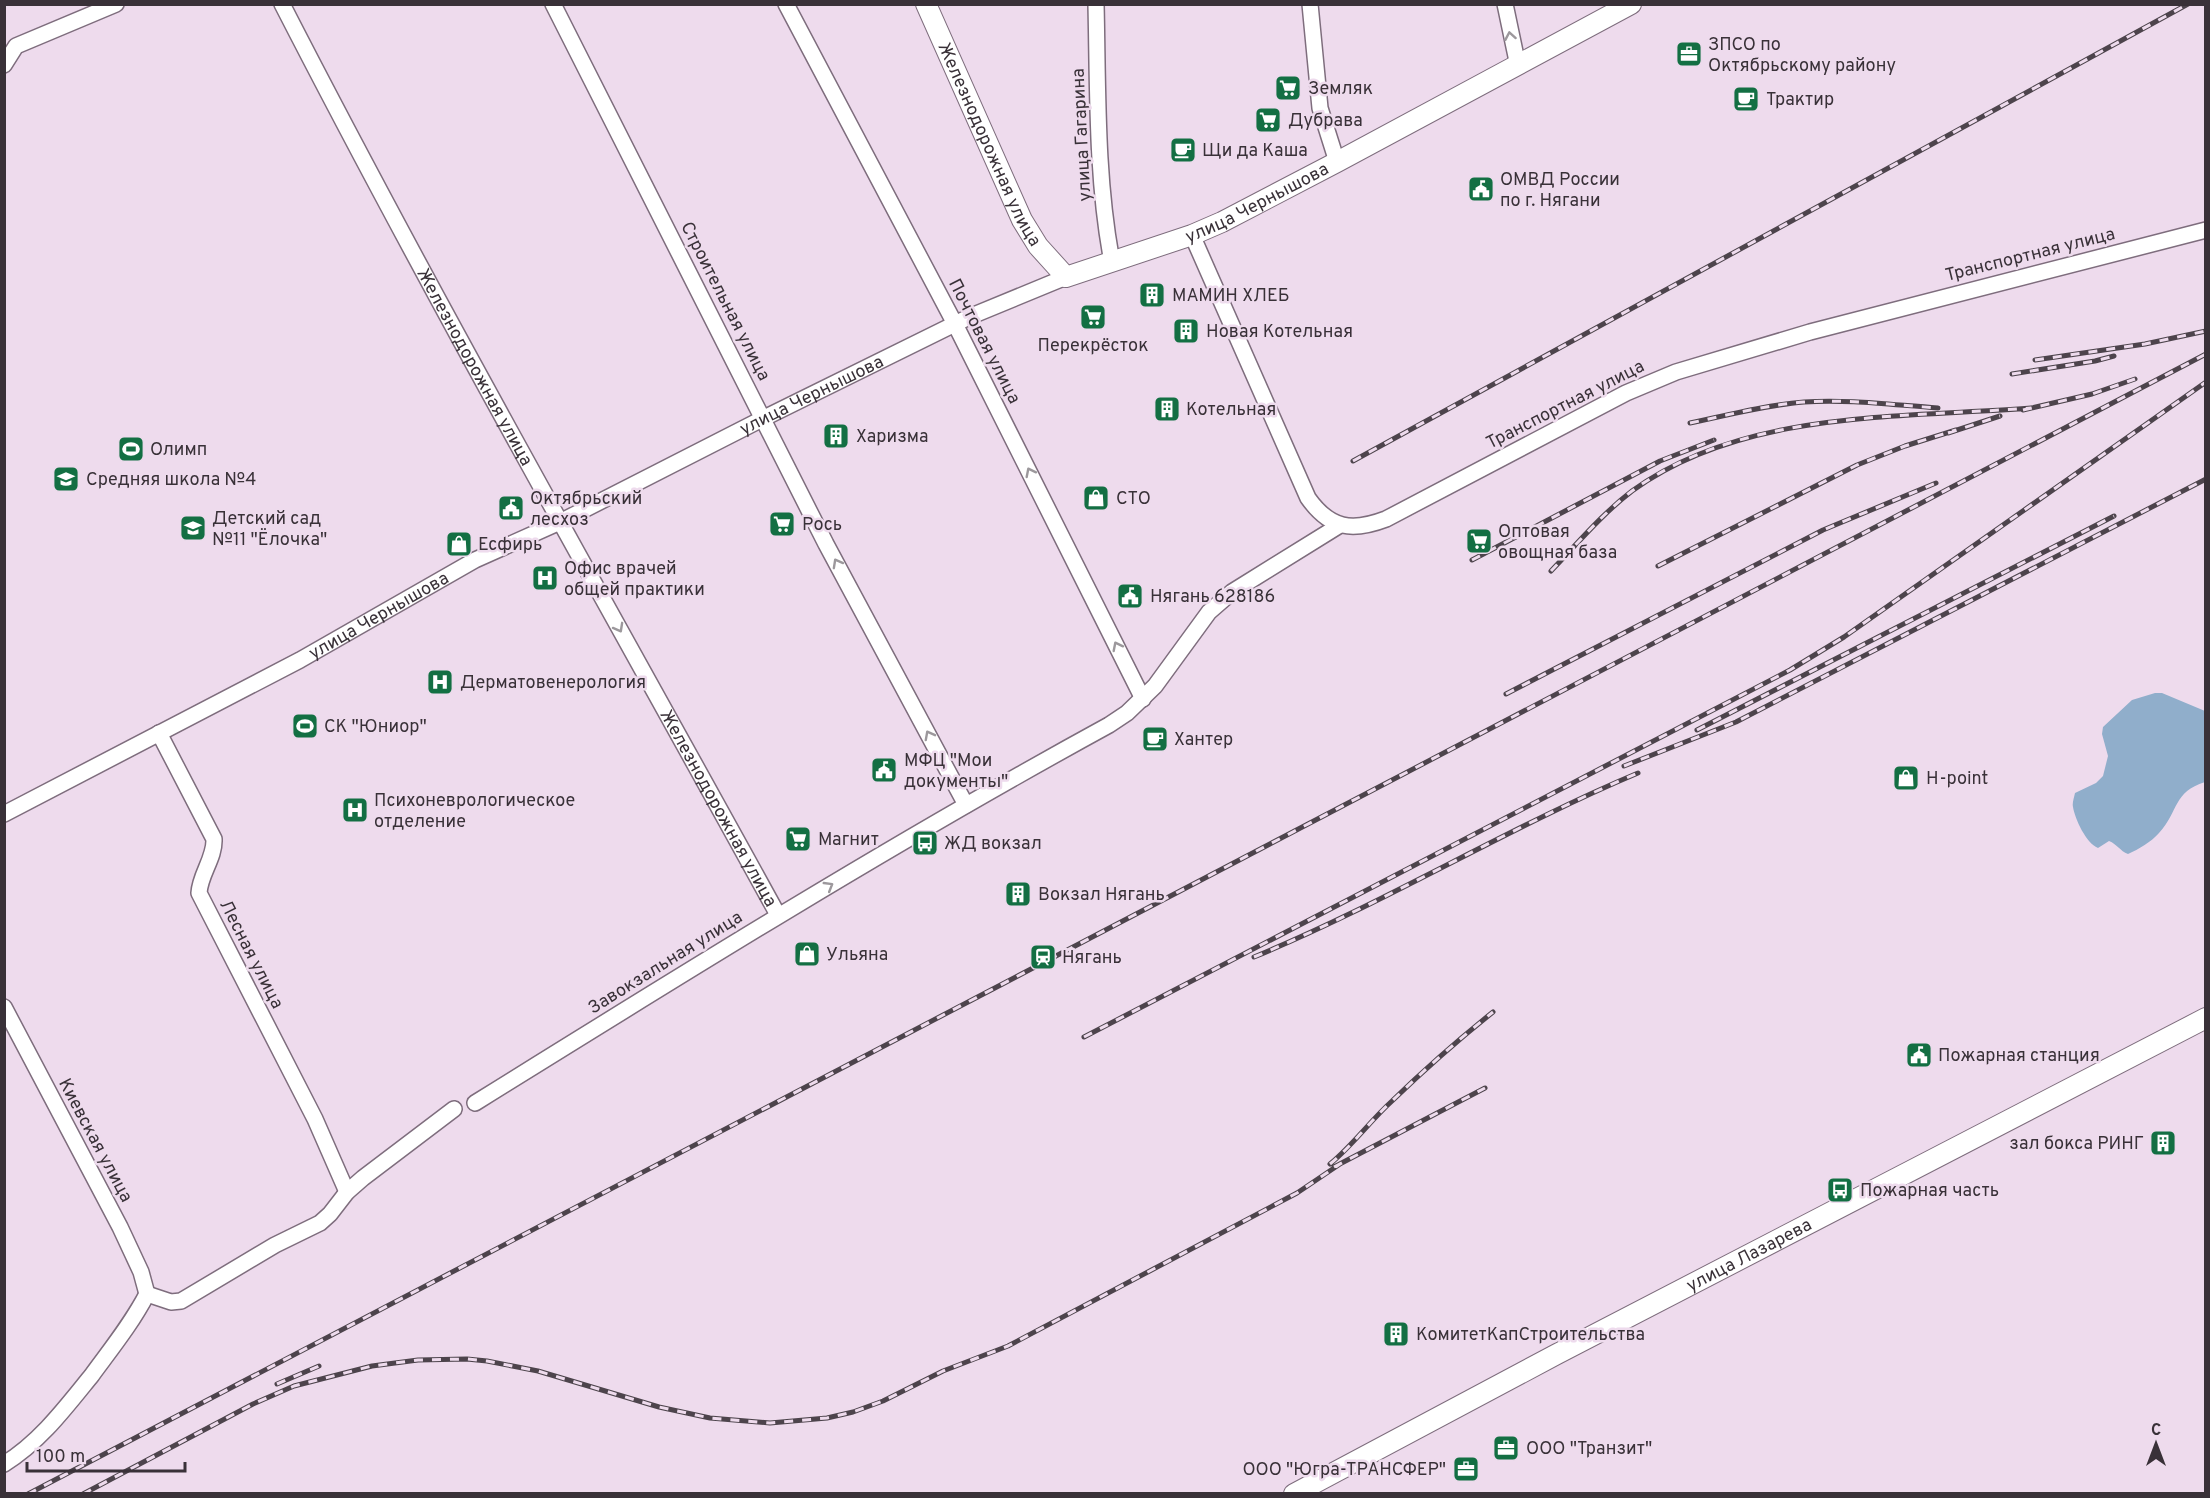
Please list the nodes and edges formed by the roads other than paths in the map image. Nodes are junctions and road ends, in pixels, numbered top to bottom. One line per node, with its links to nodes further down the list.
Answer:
1 (116, 4): 10 (street)
2 (282, 4): 19 (street, Железнодорожная улица)
3 (553, 4): 18 (street, Строительная улица)
4 (786, 4): 17 (street, Почтовая улица)
5 (926, 4): 16 (main road, Железнодорожная улица)
6 (1096, 4): 15 (street, улица Гагарина)
7 (1310, 4): 12 (street)
8 (1505, 4): 11 (street, one-way to 8)
9 (1631, 4): 11 (main road, улица Чернышова)
10 (4, 65)
11 (1518, 66): 12 (main road, улица Чернышова)
12 (1337, 162): 14 (main road, улица Чернышова)
13 (2205, 230): 20 (street, Транспортная улица)
14 (1192, 235): 15 (main road, улица Чернышова); 20 (street)
15 (1112, 262): 16 (main road, улица Чернышова)
16 (1066, 277): 17 (street, улица Чернышова)
17 (955, 324): 18 (street, улица Чернышова); 21 (street, Почтовая улица, one-way to 17)
18 (764, 418): 19 (street, улица Чернышова); 23 (street, Строительная улица, one-way to 18)
19 (560, 522): 22 (street, улица Чернышова); 25 (street, Железнодорожная улица, one-way to 25)
20 (1340, 525): 21 (street, Завокзальная улица)
21 (1143, 699): 23 (street, Завокзальная улица)
22 (159, 733): 24 (street, улица Чернышова); 30 (street, Лесная улица)
23 (966, 805): 25 (street, Завокзальная улица, one-way to 23)
24 (4, 814)
25 (778, 915): 28 (street, Завокзальная улица)
26 (4, 1006): 31 (street, Киевская улица)
27 (2205, 1018): 33 (main road, улица Лазарева)
28 (475, 1103)
29 (454, 1109): 30 (street)
30 (347, 1192): 31 (street)
31 (147, 1294): 32 (street)
32 (4, 1464)
33 (1294, 1494)

